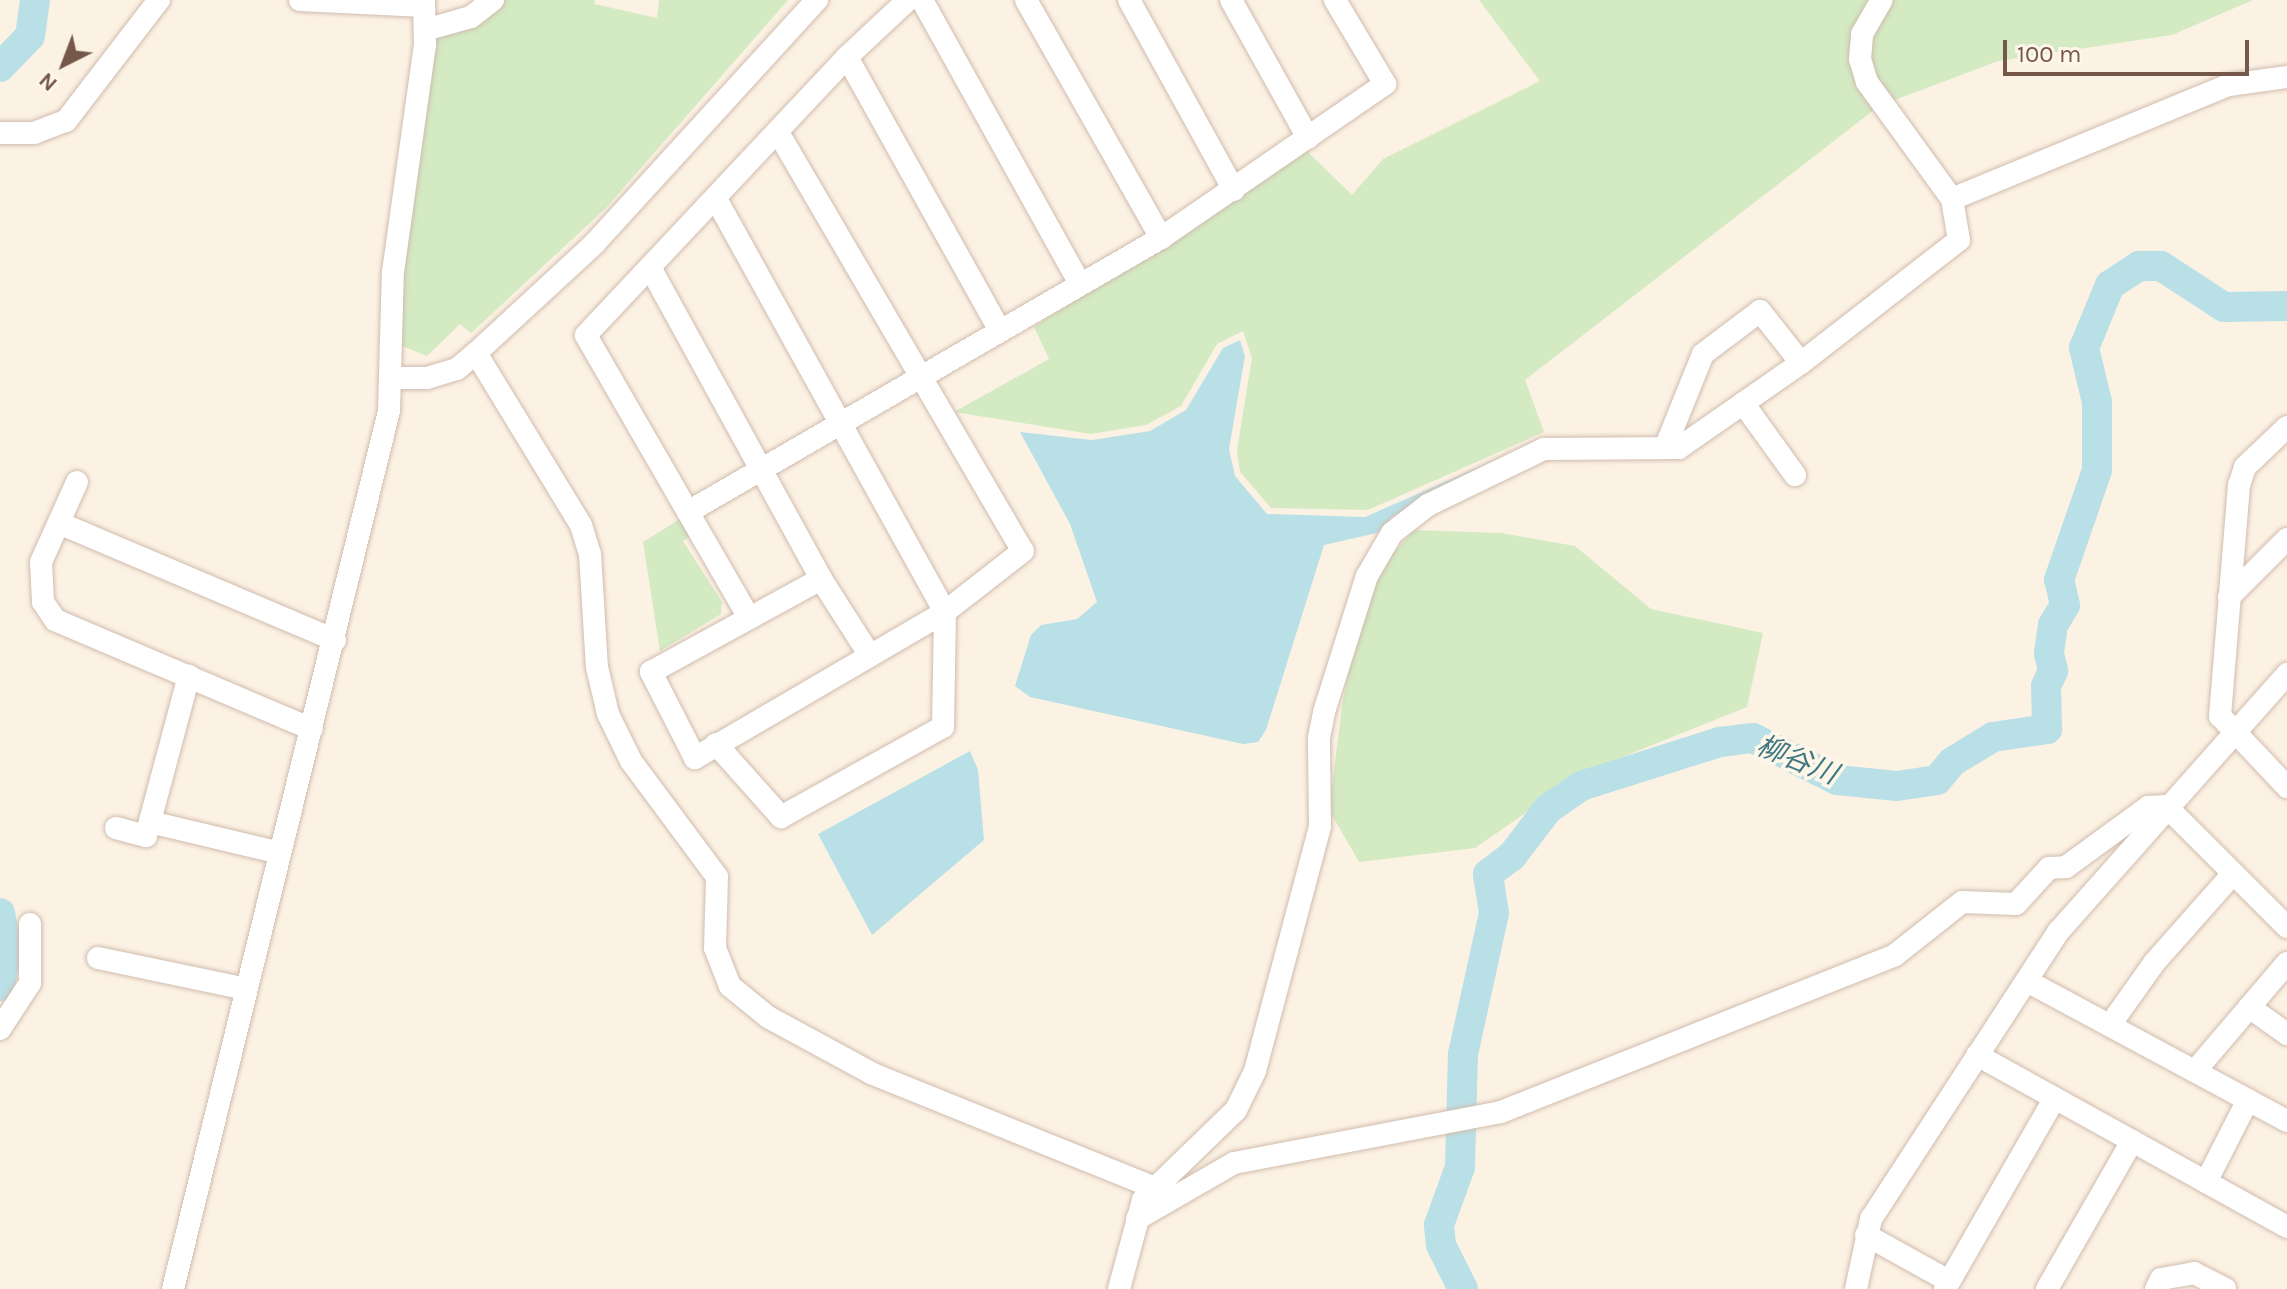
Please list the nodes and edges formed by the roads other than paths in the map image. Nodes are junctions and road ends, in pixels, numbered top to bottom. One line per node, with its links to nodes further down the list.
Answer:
1 (159, 0): 16 (street)
2 (300, 0): 12 (street)
3 (493, 0): 13 (street)
4 (817, 0): 26 (street)
5 (908, 0): 14 (street)
6 (922, 0): 24 (street)
7 (1026, 0): 22 (street)
8 (1129, 0): 19 (street)
9 (1231, 0): 18 (street)
10 (1335, 0): 18 (street)
11 (1882, 0): 20 (street)
12 (424, 3): 13 (street)
13 (425, 30): 29 (street)
14 (847, 57): 17 (street); 25 (street)
15 (2287, 77): 20 (street)
16 (0, 133)
17 (779, 134): 21 (street); 28 (street)
18 (1308, 138): 19 (street)
19 (1234, 190): 22 (street)
20 (1952, 199): 27 (street)
21 (717, 201): 23 (street); 31 (street)
22 (1161, 238): 24 (street)
23 (652, 271): 34 (street); 37 (street)
24 (1080, 284): 25 (street)
25 (1000, 331): 28 (street)
26 (476, 353): 29 (street); 74 (street)
27 (1801, 363): 30 (street); 33 (street)
28 (920, 377): 31 (street); 42 (street)
29 (392, 378): 44 (street)
30 (1743, 403): 33 (street); 35 (street)
31 (840, 423): 34 (street); 42 (street)
32 (2287, 427): 41 (street)
33 (1665, 448): 74 (street)
34 (761, 468): 37 (street); 40 (street)
35 (1795, 475)
36 (77, 482): 38 (street)
37 (688, 512): 43 (street)
38 (59, 523): 44 (street); 47 (street)
39 (2287, 539): 41 (street)
40 (821, 579): 43 (street); 45 (street)
41 (2229, 597): 49 (street)
42 (945, 612): 45 (street); 50 (street)
43 (748, 616): 50 (street)
44 (335, 640): 48 (street)
45 (869, 654): 50 (street)
46 (2287, 674): 49 (street)
47 (189, 676): 48 (street); 53 (street)
48 (312, 729): 55 (street)
49 (2233, 732): 51 (street); 52 (street)
50 (716, 744)
51 (2287, 787)
52 (2166, 806): 56 (street); 61 (street); 75 (street)
53 (150, 822): 54 (street); 55 (street)
54 (116, 828)
55 (280, 853): 62 (street)
56 (2231, 876): 58 (street); 64 (street)
57 (30, 924): 65 (street)
58 (2287, 927)
59 (98, 958): 62 (street)
60 (2287, 963): 63 (street)
61 (2027, 981): 64 (street); 67 (street)
62 (246, 989): 79 (street)
63 (2249, 1007): 66 (street); 68 (street)
64 (2110, 1025): 68 (street)
65 (0, 1029)
66 (2287, 1034)
67 (1977, 1055): 69 (street); 77 (street)
68 (2195, 1071): 70 (street)
69 (2055, 1098): 72 (street); 78 (street)
70 (2248, 1100): 71 (street); 73 (street)
71 (2287, 1121)
72 (2132, 1141): 73 (street); 82 (street)
73 (2206, 1182): 76 (street)
74 (1152, 1187): 75 (street)
75 (1137, 1219): 80 (street)
76 (2287, 1227)
77 (1866, 1235): 78 (street); 81 (street)
78 (1947, 1285)
79 (173, 1289)
80 (1119, 1289)
81 (1856, 1289)
82 (2047, 1289)
83 (2156, 1289): 84 (street)
84 (2225, 1289)

